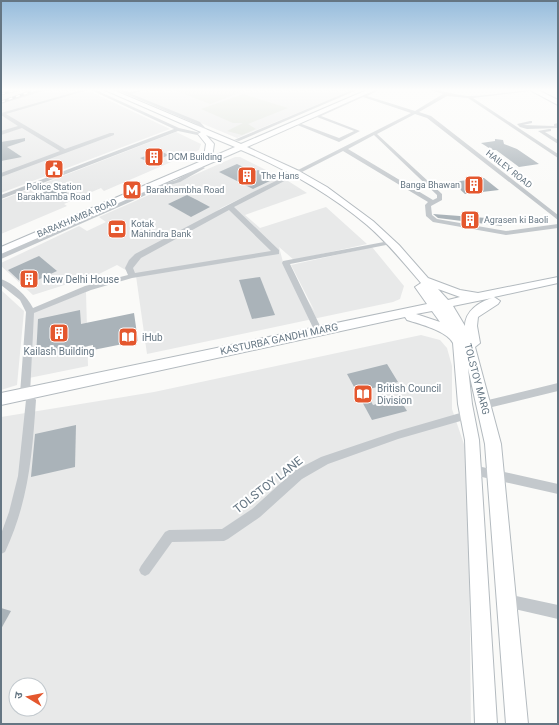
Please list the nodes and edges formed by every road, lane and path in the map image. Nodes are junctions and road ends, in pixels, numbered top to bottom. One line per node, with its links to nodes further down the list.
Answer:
1 (18, 124): 14 (street)
2 (167, 124): 17 (street)
3 (183, 124): 23 (main road)
4 (198, 124): 23 (street)
5 (286, 124): 29 (street)
6 (289, 124): 27 (main road, BARAKHAMBA ROAD)
7 (297, 124): 18 (street); 27 (street)
8 (339, 124): 16 (street)
9 (392, 124): 24 (street)
10 (439, 124): 41 (street, HAILEY ROAD)
11 (509, 124): 34 (street)
12 (520, 124): 13 (street)
13 (558, 124)
14 (22, 126): 22 (street); 31 (street)
15 (315, 126): 18 (street)
16 (344, 126): 19 (street); 26 (street)
17 (178, 129): 23 (street); 38 (street)
18 (309, 129): 26 (street)
19 (338, 129)
20 (558, 129): 28 (street)
21 (331, 132): 26 (street)
22 (1, 133)
23 (204, 133): 29 (main road, TOLSTOY MARG); 29 (main road); 35 (main road)
24 (374, 133): 30 (street); 39 (street)
25 (112, 134): 31 (street)
26 (325, 135)
27 (254, 140): 29 (main road, BARAKHAMBA ROAD); 33 (main road)
28 (558, 142)
29 (237, 145): 32 (main road, BARAKHAMBA ROAD); 33 (main road, TOLSTOY MARG); 35 (main road, BARAKHAMBA ROAD)
30 (344, 149): 36 (street); 39 (street)
31 (62, 152): 37 (street)
32 (219, 156): 33 (main road); 43 (main road, BARAKHAMBA ROAD)
33 (257, 156): 36 (main road, TOLSTOY MARG)
34 (558, 156)
35 (208, 157): 45 (main road, BARAKHAMBA ROAD)
36 (294, 174): 40 (street); 44 (main road, TOLSTOY MARG); 52 (main road, TOLSTOY MARG)
37 (1, 175)
38 (1, 197)
39 (432, 202): 42 (street)
40 (230, 207): 47 (street); 50 (street)
41 (558, 218)
42 (558, 226)
43 (61, 227): 46 (main road, BARAKHAMBA ROAD); 48 (street)
44 (384, 244): 49 (street); 52 (main road, TOLSTOY MARG)
45 (1, 246)
46 (1, 251)
47 (276, 252): 49 (street); 50 (street)
48 (1, 257)
49 (286, 263): 60 (street)
50 (132, 276): 58 (street)
51 (558, 280): 55 (main road, KASTURBA GANDHI MARG)
52 (421, 281): 55 (main road); 57 (main road, TOLSTOY MARG); 59 (main road)
53 (1, 282): 58 (street)
54 (558, 287): 56 (main road, KASTURBA GANDHI MARG)
55 (481, 296): 57 (main road, KASTURBA GANDHI MARG)
56 (494, 301): 57 (main road, KASTURBA GANDHI MARG); 64 (main road)
57 (442, 308): 59 (main road, KASTURBA GANDHI MARG); 61 (main road, TOLSTOY MARG); 64 (main road, TOLSTOY MARG)
58 (30, 312): 63 (street)
59 (410, 314): 60 (main road, KASTURBA GANDHI MARG); 61 (main road); 63 (main road, KASTURBA GANDHI MARG)
60 (318, 330): 63 (main road, KASTURBA GANDHI MARG)
61 (456, 336): 67 (main road, TOLSTOY MARG)
62 (558, 387): 64 (street)
63 (28, 397): 65 (main road, KASTURBA GANDHI MARG); 66 (main road, KASTURBA GANDHI MARG); 73 (street)
64 (482, 398): 69 (main road, TOLSTOY MARG)
65 (1, 399)
66 (1, 406)
67 (467, 415): 68 (main road, TOLSTOY MARG); 74 (street, TOLSTOY LANE)
68 (473, 470): 69 (street); 77 (main road, TOLSTOY MARG)
69 (495, 473): 70 (street); 75 (main road, TOLSTOY MARG)
70 (513, 477): 71 (street); 72 (street)
71 (558, 483)
72 (558, 489)
73 (1, 548)
74 (145, 570)
75 (507, 601): 76 (street); 78 (main road, TOLSTOY MARG)
76 (558, 612)
77 (486, 724)
78 (517, 724)

